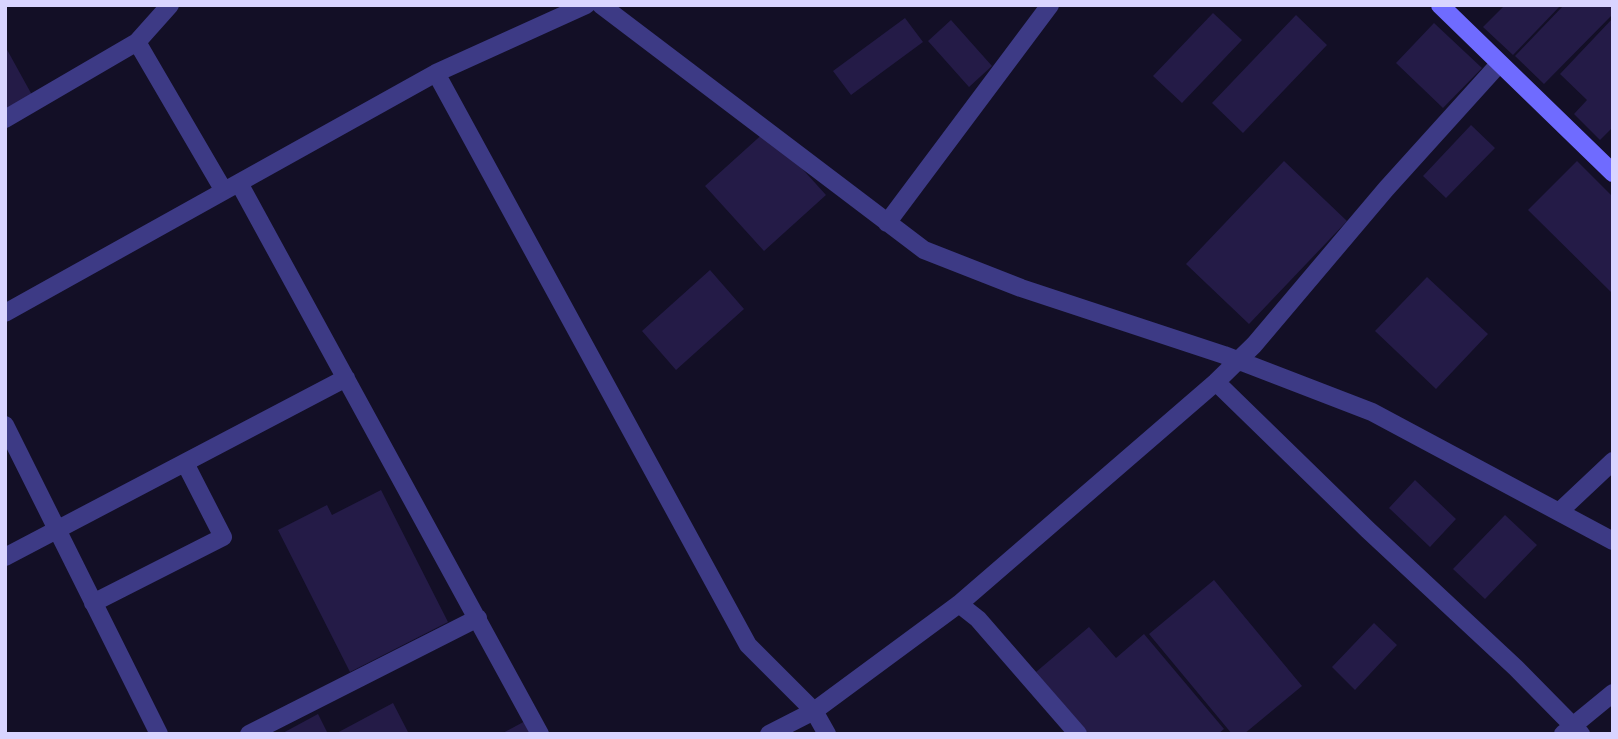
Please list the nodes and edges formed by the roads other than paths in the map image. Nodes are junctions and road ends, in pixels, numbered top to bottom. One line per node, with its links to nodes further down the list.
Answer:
1 (170, 5): 6 (street)
2 (586, 5): 8 (street)
3 (601, 5): 12 (street)
4 (1050, 5): 12 (street)
5 (1440, 5): 7 (street)
6 (137, 42): 9 (street); 11 (street)
7 (1499, 64): 10 (street); 14 (street)
8 (436, 73): 11 (street); 28 (street)
9 (5, 119)
10 (1613, 173)
11 (231, 187): 13 (street); 15 (street)
12 (887, 223): 14 (street)
13 (5, 313)
14 (1238, 360): 16 (street); 20 (street)
15 (346, 378): 19 (street); 26 (street)
16 (1216, 382): 25 (street); 29 (street)
17 (5, 425): 21 (street)
18 (1613, 461): 20 (street)
19 (185, 463): 21 (street); 24 (street)
20 (1560, 511): 22 (street)
21 (56, 529): 23 (street); 24 (street)
22 (1613, 541)
23 (5, 557)
24 (93, 603): 30 (street)
25 (959, 604): 28 (street); 35 (street)
26 (478, 618): 31 (street); 32 (street)
27 (1613, 693): 29 (street)
28 (814, 711): 33 (street); 34 (street)
29 (1572, 731)
30 (159, 734)
31 (249, 734)
32 (540, 734)
33 (769, 734)
34 (827, 734)
35 (1078, 734)

